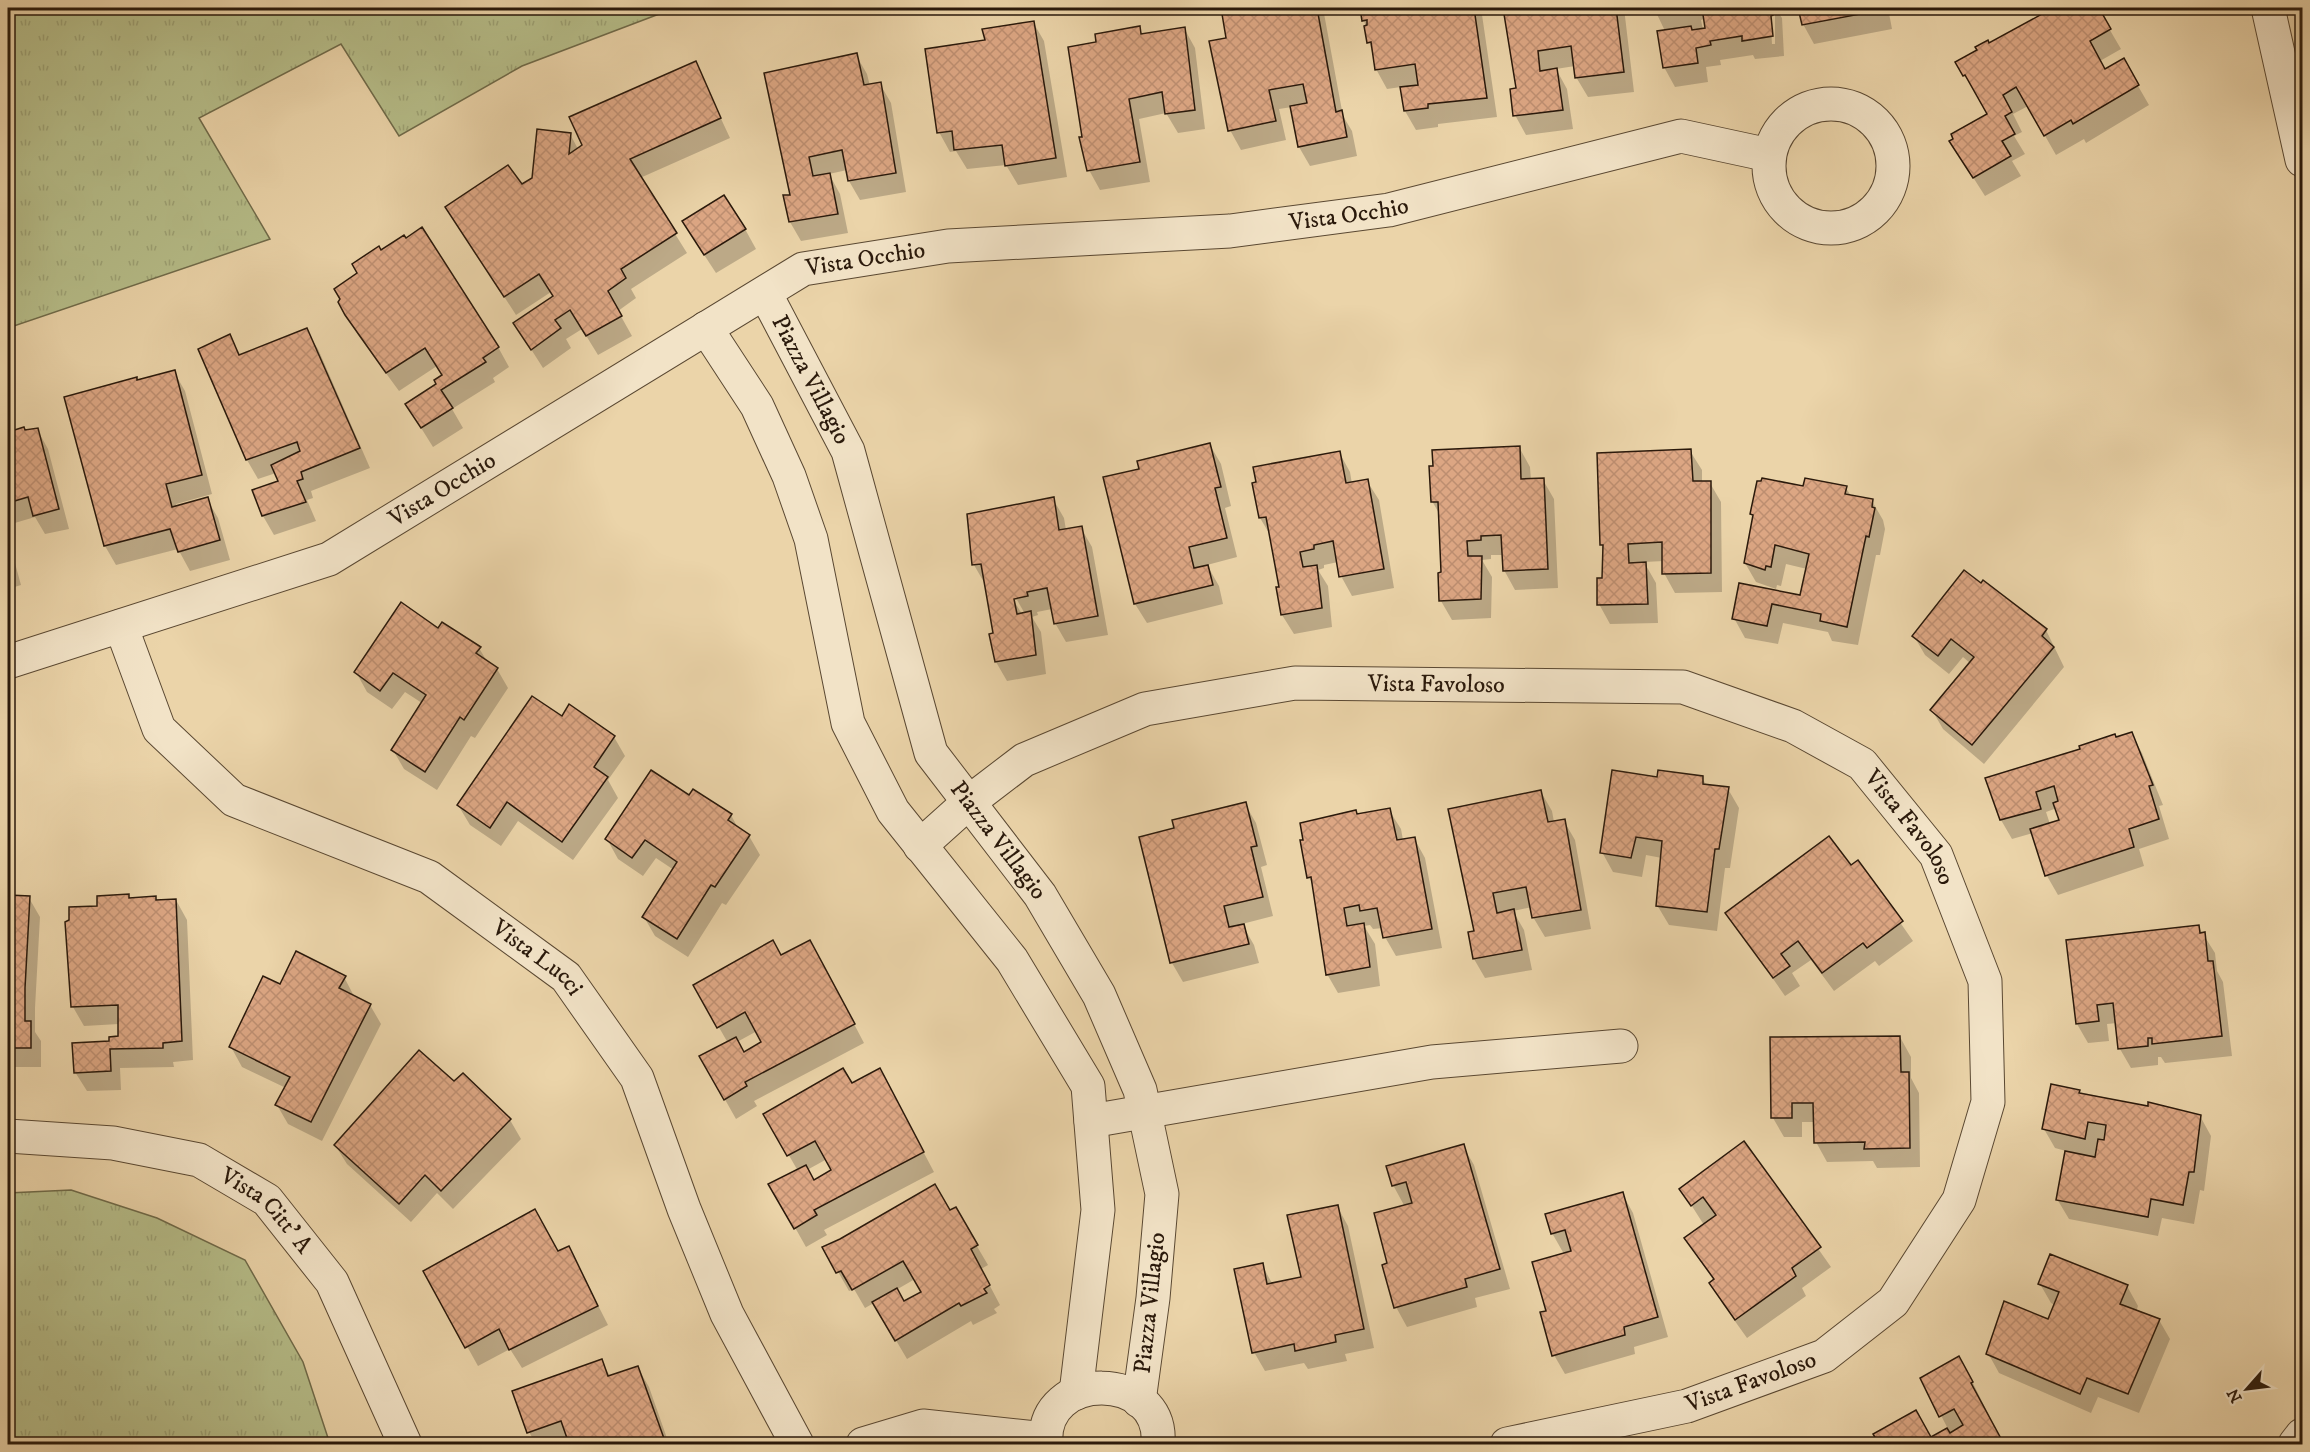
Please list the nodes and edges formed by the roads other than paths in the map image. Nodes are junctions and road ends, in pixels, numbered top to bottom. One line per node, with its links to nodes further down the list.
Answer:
1 (2268, 8): 3 (street)
2 (1769, 155): 4 (street, Vista Occhio)
3 (2302, 160)
4 (765, 293): 5 (street, Vista Occhio); 8 (street, Piazza Villagio)
5 (706, 328): 6 (street, Vista Occhio); 9 (street)
6 (120, 626): 7 (street, Vista Occhio); 19 (street, Vista Lucci)
7 (8, 662)
8 (969, 802): 9 (street, Vista Favoloso); 11 (street, Piazza Villagio); 22 (street, Vista Favoloso)
9 (921, 846): 12 (street)
10 (1621, 1046): 11 (street)
11 (1144, 1111): 12 (street); 15 (street, Piazza Villagio)
12 (1091, 1121): 14 (street)
13 (8, 1136): 18 (street, Vista Citt' A)
14 (1076, 1393): 15 (street); 17 (street)
15 (1139, 1401): 21 (street)
16 (2302, 1434): 23 (street)
17 (1046, 1442): 20 (street)
18 (405, 1444)
19 (797, 1444)
20 (863, 1444)
21 (1158, 1444)
22 (1507, 1444)
23 (2295, 1444)

